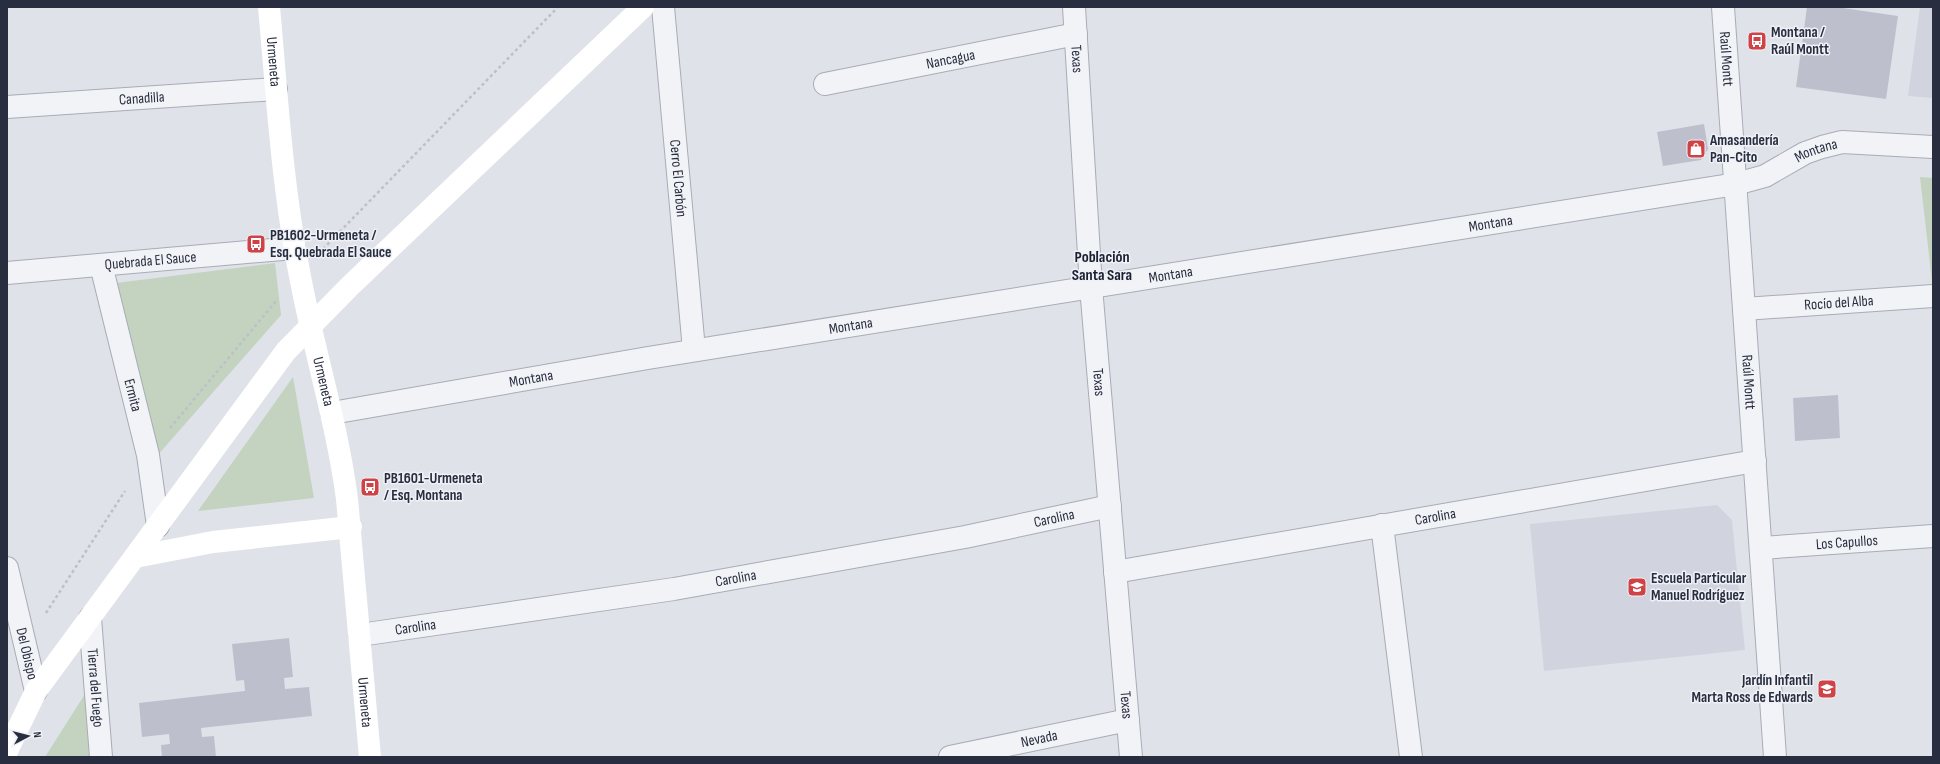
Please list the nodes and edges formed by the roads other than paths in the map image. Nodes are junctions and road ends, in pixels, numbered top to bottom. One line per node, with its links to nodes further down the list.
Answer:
1 (270, 7): 8 (main road, Urmeneta)
2 (643, 7): 18 (main road)
3 (663, 7): 19 (street, Cerro El Carbón)
4 (1074, 7): 6 (street, Texas)
5 (1723, 7): 11 (street, Raúl Montt)
6 (1076, 34): 7 (street, Nancagua); 15 (street, Texas)
7 (825, 84)
8 (276, 89): 9 (street, Canadilla); 12 (main road, Urmeneta)
9 (7, 107)
10 (1933, 147): 11 (street, Montana)
11 (1736, 184): 15 (street, Montana); 17 (street, Raúl Montt)
12 (294, 248): 13 (street, Quebrada El Sauce); 18 (main road, Urmeneta)
13 (101, 265): 14 (street, Quebrada El Sauce); 24 (street, Ermita)
14 (7, 273)
15 (1091, 287): 19 (street, Montana); 22 (street, Texas)
16 (1933, 296): 17 (street, Rocío del Alba)
17 (1744, 309): 21 (street, Raúl Montt)
18 (311, 325): 20 (main road, Urmeneta); 24 (main road)
19 (694, 350): 20 (street, Montana)
20 (332, 413): 25 (main road, Urmeneta)
21 (1755, 461): 23 (street, Carolina); 27 (street, Raúl Montt)
22 (1110, 506): 30 (street, Texas); 32 (street, Carolina)
23 (1382, 525): 30 (street, Carolina); 41 (street)
24 (158, 526): 28 (main road)
25 (350, 526): 28 (main road); 32 (main road, Urmeneta)
26 (1933, 536): 27 (street, Los Capullos)
27 (1761, 548): 42 (street, Raúl Montt)
28 (135, 557): 31 (main road)
29 (7, 568): 33 (street, Del Obispo)
30 (1115, 572): 35 (street, Texas)
31 (90, 618): 33 (main road); 37 (street, Tierra del Fuego)
32 (360, 635): 38 (main road, Urmeneta)
33 (36, 692): 34 (main road); 36 (main road)
34 (7, 719)
35 (1128, 720): 39 (street, Nevada); 40 (street, Texas)
36 (7, 751)
37 (101, 757)
38 (370, 757)
39 (950, 757)
40 (1131, 757)
41 (1410, 757)
42 (1775, 757)

